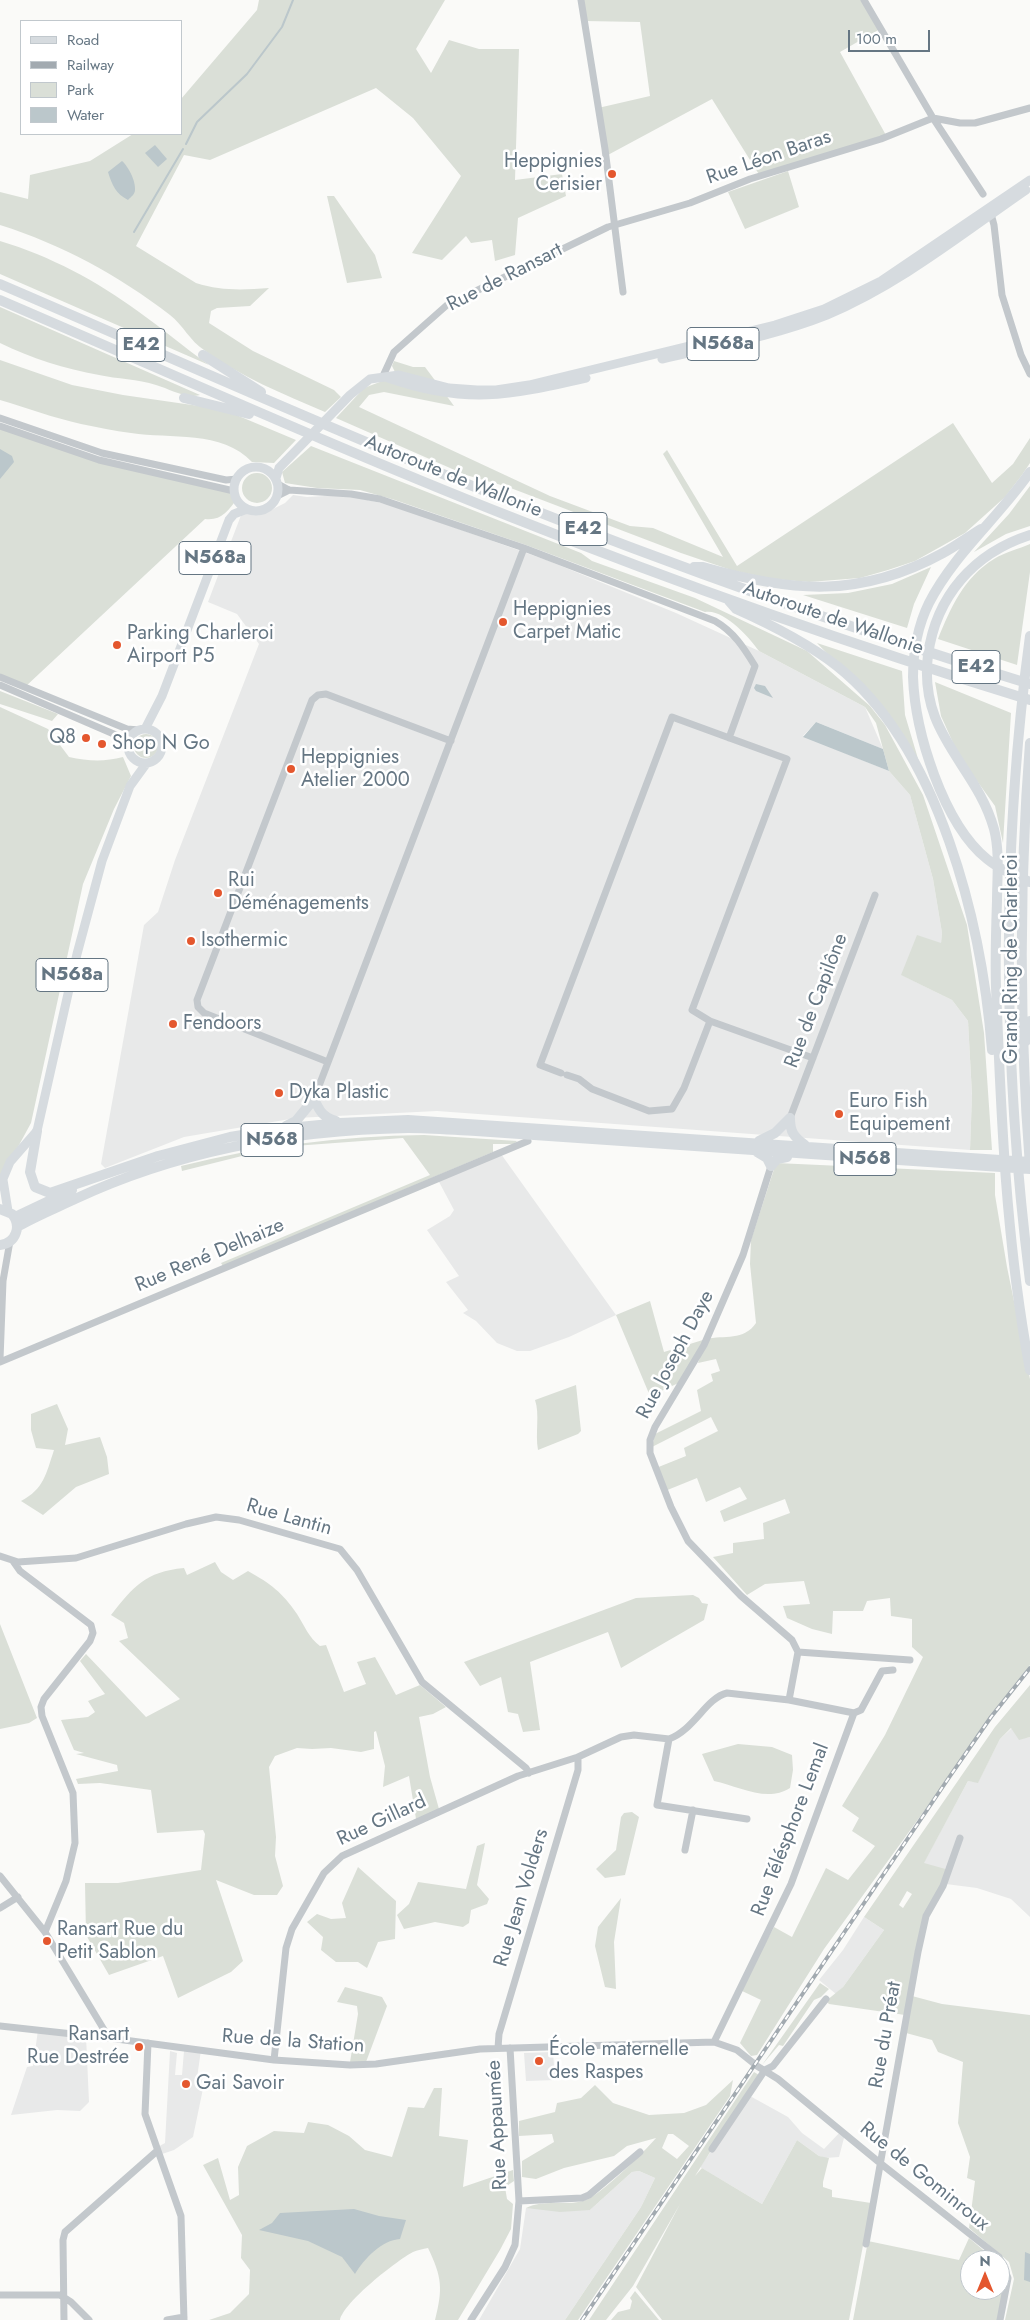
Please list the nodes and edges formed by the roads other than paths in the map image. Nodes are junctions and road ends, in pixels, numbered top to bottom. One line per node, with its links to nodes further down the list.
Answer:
1 (581, 0): 9 (street)
2 (864, 0): 4 (street)
3 (1030, 108): 4 (street)
4 (933, 118): 7 (street); 9 (street, Rue Léon Baras)
5 (1030, 180): 15 (main road, N568a)
6 (1030, 187): 8 (main road, N568a)
7 (983, 194)
8 (991, 214): 14 (street); 15 (main road, N568a)
9 (614, 225): 11 (street); 15 (street, Rue de Ransart)
10 (0, 284): 17 (highway, Autoroute de Wallonie / E42)
11 (623, 292)
12 (0, 300): 19 (highway, Autoroute de Wallonie / E42)
13 (203, 355): 17 (highway)
14 (1030, 374)
15 (383, 376): 21 (main road, N568a)
16 (184, 398): 19 (highway)
17 (282, 406): 34 (highway, Autoroute de Wallonie / E42)
18 (0, 418): 24 (street)
19 (282, 422): 35 (highway, Autoroute de Wallonie / E42)
20 (0, 426): 27 (street)
21 (281, 466): 22 (main road); 25 (main road, N568a)
22 (266, 469): 24 (main road); 25 (main road)
23 (1030, 472): 31 (highway)
24 (237, 479): 27 (main road, N568a)
25 (277, 481): 26 (street); 28 (main road, N568a)
26 (289, 490): 28 (street); 33 (street)
27 (236, 495): 29 (main road); 30 (main road, N568a)
28 (277, 496): 29 (main road, N568a)
29 (247, 509): 30 (main road, N568a)
30 (234, 514): 40 (main road, N568a)
31 (990, 523): 34 (highway); 52 (highway)
32 (1030, 535): 59 (highway)
33 (524, 548): 44 (street); 45 (street)
34 (681, 566): 38 (highway, Autoroute de Wallonie / E42)
35 (726, 598): 41 (highway, Autoroute de Wallonie / E42); 59 (highway)
36 (1030, 636): 80 (highway, Grand Ring de Charleroi)
37 (0, 677): 42 (street)
38 (1030, 684)
39 (0, 685): 47 (street)
40 (162, 696): 42 (main road, N568a); 43 (main road, N568a)
41 (1030, 700)
42 (142, 729): 43 (main road); 47 (main road, N568a)
43 (157, 733): 49 (main road, N568a)
44 (729, 738): 54 (street); 54 (street)
45 (450, 741): 58 (street); 58 (street)
46 (1030, 743): 50 (highway, Grand Ring de Charleroi)
47 (128, 744): 48 (main road, N568a)
48 (132, 758): 49 (main road); 51 (main road, N568a)
49 (146, 764): 51 (main road, N568a)
50 (1029, 771): 56 (highway, Grand Ring de Charleroi)
51 (130, 786): 64 (main road, N568a)
52 (1030, 882)
53 (875, 896): 57 (street, Rue de Capilône)
54 (710, 1021): 57 (street)
55 (1030, 1021): 56 (highway)
56 (1024, 1046): 72 (highway, Grand Ring de Charleroi)
57 (813, 1058): 61 (street, Rue de Capilône)
58 (328, 1062): 60 (street)
59 (999, 1080): 82 (highway)
60 (314, 1100): 62 (highway); 63 (highway)
61 (790, 1118): 67 (highway); 68 (highway)
62 (340, 1123): 63 (highway, N568); 67 (highway, N568)
63 (279, 1129): 73 (highway, N568)
64 (37, 1131): 73 (highway); 74 (main road, N568a)
65 (542, 1136): 66 (highway); 67 (highway, N568); 75 (highway, N568)
66 (528, 1141): 81 (street, Rue René Delhaize)
67 (756, 1147): 68 (highway, N568); 71 (highway)
68 (805, 1150): 69 (highway, N568); 71 (highway)
69 (974, 1162): 70 (highway, N568); 72 (highway, N568)
70 (1030, 1162)
71 (771, 1166): 85 (street, Rue Joseph Daye)
72 (1030, 1169)
73 (95, 1178): 75 (highway, N568)
74 (1, 1182): 75 (main road, N568a)
75 (10, 1216): 76 (highway)
76 (10, 1241): 77 (highway); 79 (street)
77 (0, 1245)
78 (0, 1252): 79 (street)
79 (6, 1266): 81 (street)
80 (1030, 1281)
81 (0, 1361)
82 (1030, 1370)
83 (0, 1556): 84 (street, Rue Lantin)
84 (13, 1561): 92 (street, Rue Lantin); 100 (street)
85 (798, 1652): 86 (street); 88 (street)
86 (910, 1660)
87 (893, 1670): 89 (street, Rue Télésphore Lemal)
88 (789, 1700): 89 (street); 90 (street)
89 (854, 1713): 104 (street, Rue Télésphore Lemal)
90 (669, 1739): 91 (street, Rue Gillard); 93 (street)
91 (578, 1757): 92 (street, Rue Gillard); 106 (street, Rue Jean Volders)
92 (529, 1773): 108 (street, Rue Gillard)
93 (693, 1810): 94 (street); 96 (street)
94 (747, 1819)
95 (960, 1838): 114 (street, Rue du Préat)
96 (685, 1850)
97 (0, 1876): 98 (street)
98 (18, 1897): 99 (street); 100 (street)
99 (0, 1908)
100 (45, 1932): 103 (street)
101 (826, 1999): 109 (street)
102 (0, 2026): 103 (street, Rue de la Station)
103 (110, 2038): 105 (street, Rue de la Station)
104 (714, 2042): 107 (street, Rue de la Station); 109 (street, Rue de la Station)
105 (148, 2043): 108 (street, Rue de la Station); 112 (street)
106 (498, 2048): 107 (street, Rue de la Station); 108 (street, Rue de la Station)
107 (510, 2048): 115 (street, Rue Appaumée)
108 (274, 2060)
109 (765, 2070): 110 (street, Rue de la Station); 111 (street)
110 (778, 2079): 114 (street, Rue de Gominroux)
111 (712, 2149)
112 (157, 2151): 118 (street); 119 (street)
113 (640, 2152): 115 (street, Rue Appaumée)
114 (880, 2163): 116 (street, Rue du Préat); 124 (street, Rue de Gominroux)
115 (519, 2201): 123 (street, Rue Appaumée)
116 (866, 2244)
117 (0, 2295): 118 (street)
118 (64, 2297): 120 (street); 121 (street)
119 (184, 2318): 122 (street)
120 (64, 2320)
121 (89, 2320)
122 (167, 2320)
123 (471, 2320)
124 (1000, 2320)

